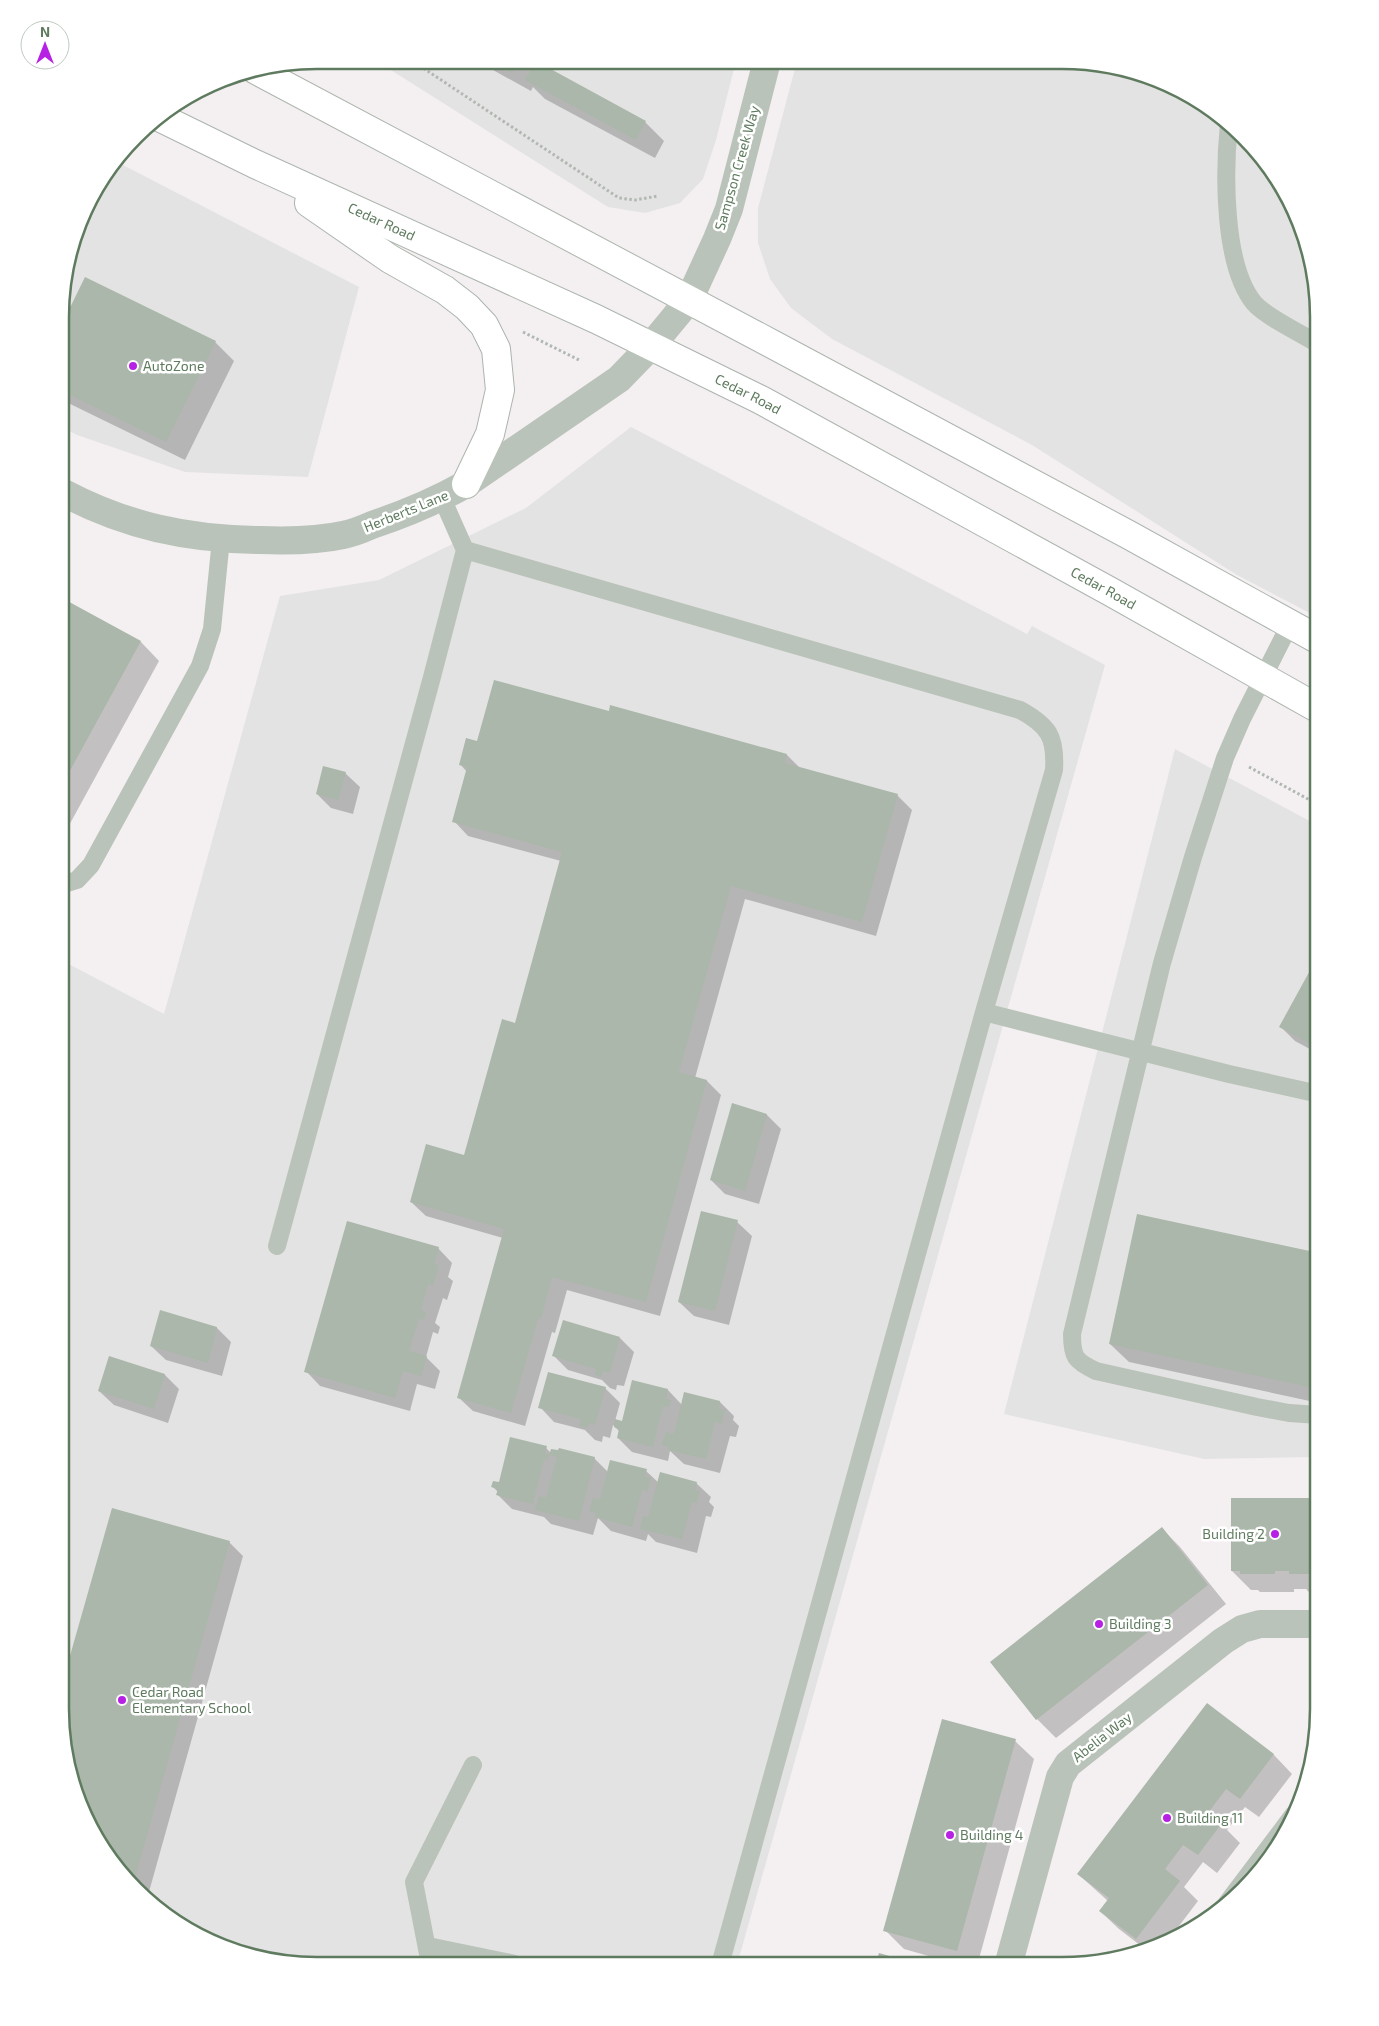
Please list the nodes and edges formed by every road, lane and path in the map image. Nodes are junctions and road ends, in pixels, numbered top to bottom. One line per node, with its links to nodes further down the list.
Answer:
1 (425, 69): 7 (path)
2 (765, 69): 8 (street, Sampson Creek Way)
3 (265, 75): 8 (main road)
4 (166, 120): 6 (main road, Cedar Road)
5 (1228, 132): 10 (lane)
6 (255, 164): 11 (main road, Cedar Road); 13 (main road)
7 (658, 196)
8 (689, 300): 11 (street, Herberts Lane); 18 (main road)
9 (518, 330): 12 (path)
10 (1310, 339)
11 (651, 346): 13 (street, Herberts Lane); 20 (main road, Cedar Road)
12 (581, 361)
13 (466, 484): 15 (street, Herberts Lane)
14 (69, 496): 16 (street, Herberts Lane)
15 (442, 498): 16 (street, Herberts Lane); 17 (lane)
16 (221, 539): 24 (lane)
17 (465, 550): 25 (lane); 28 (lane)
18 (1290, 624): 19 (main road); 20 (lane)
19 (1310, 635)
20 (1262, 678): 21 (main road, Cedar Road); 22 (lane)
21 (1310, 704)
22 (1226, 755): 23 (path); 26 (lane)
23 (1310, 800)
24 (69, 882)
25 (984, 1012): 26 (lane); 35 (lane)
26 (1141, 1052): 27 (lane); 29 (lane)
27 (1310, 1092)
28 (277, 1246)
29 (1310, 1414)
30 (1310, 1624): 36 (street, Abelia Way)
31 (473, 1765): 32 (lane)
32 (428, 1946): 33 (lane); 34 (lane)
33 (429, 1957)
34 (481, 1957)
35 (722, 1957)
36 (1010, 1957)

